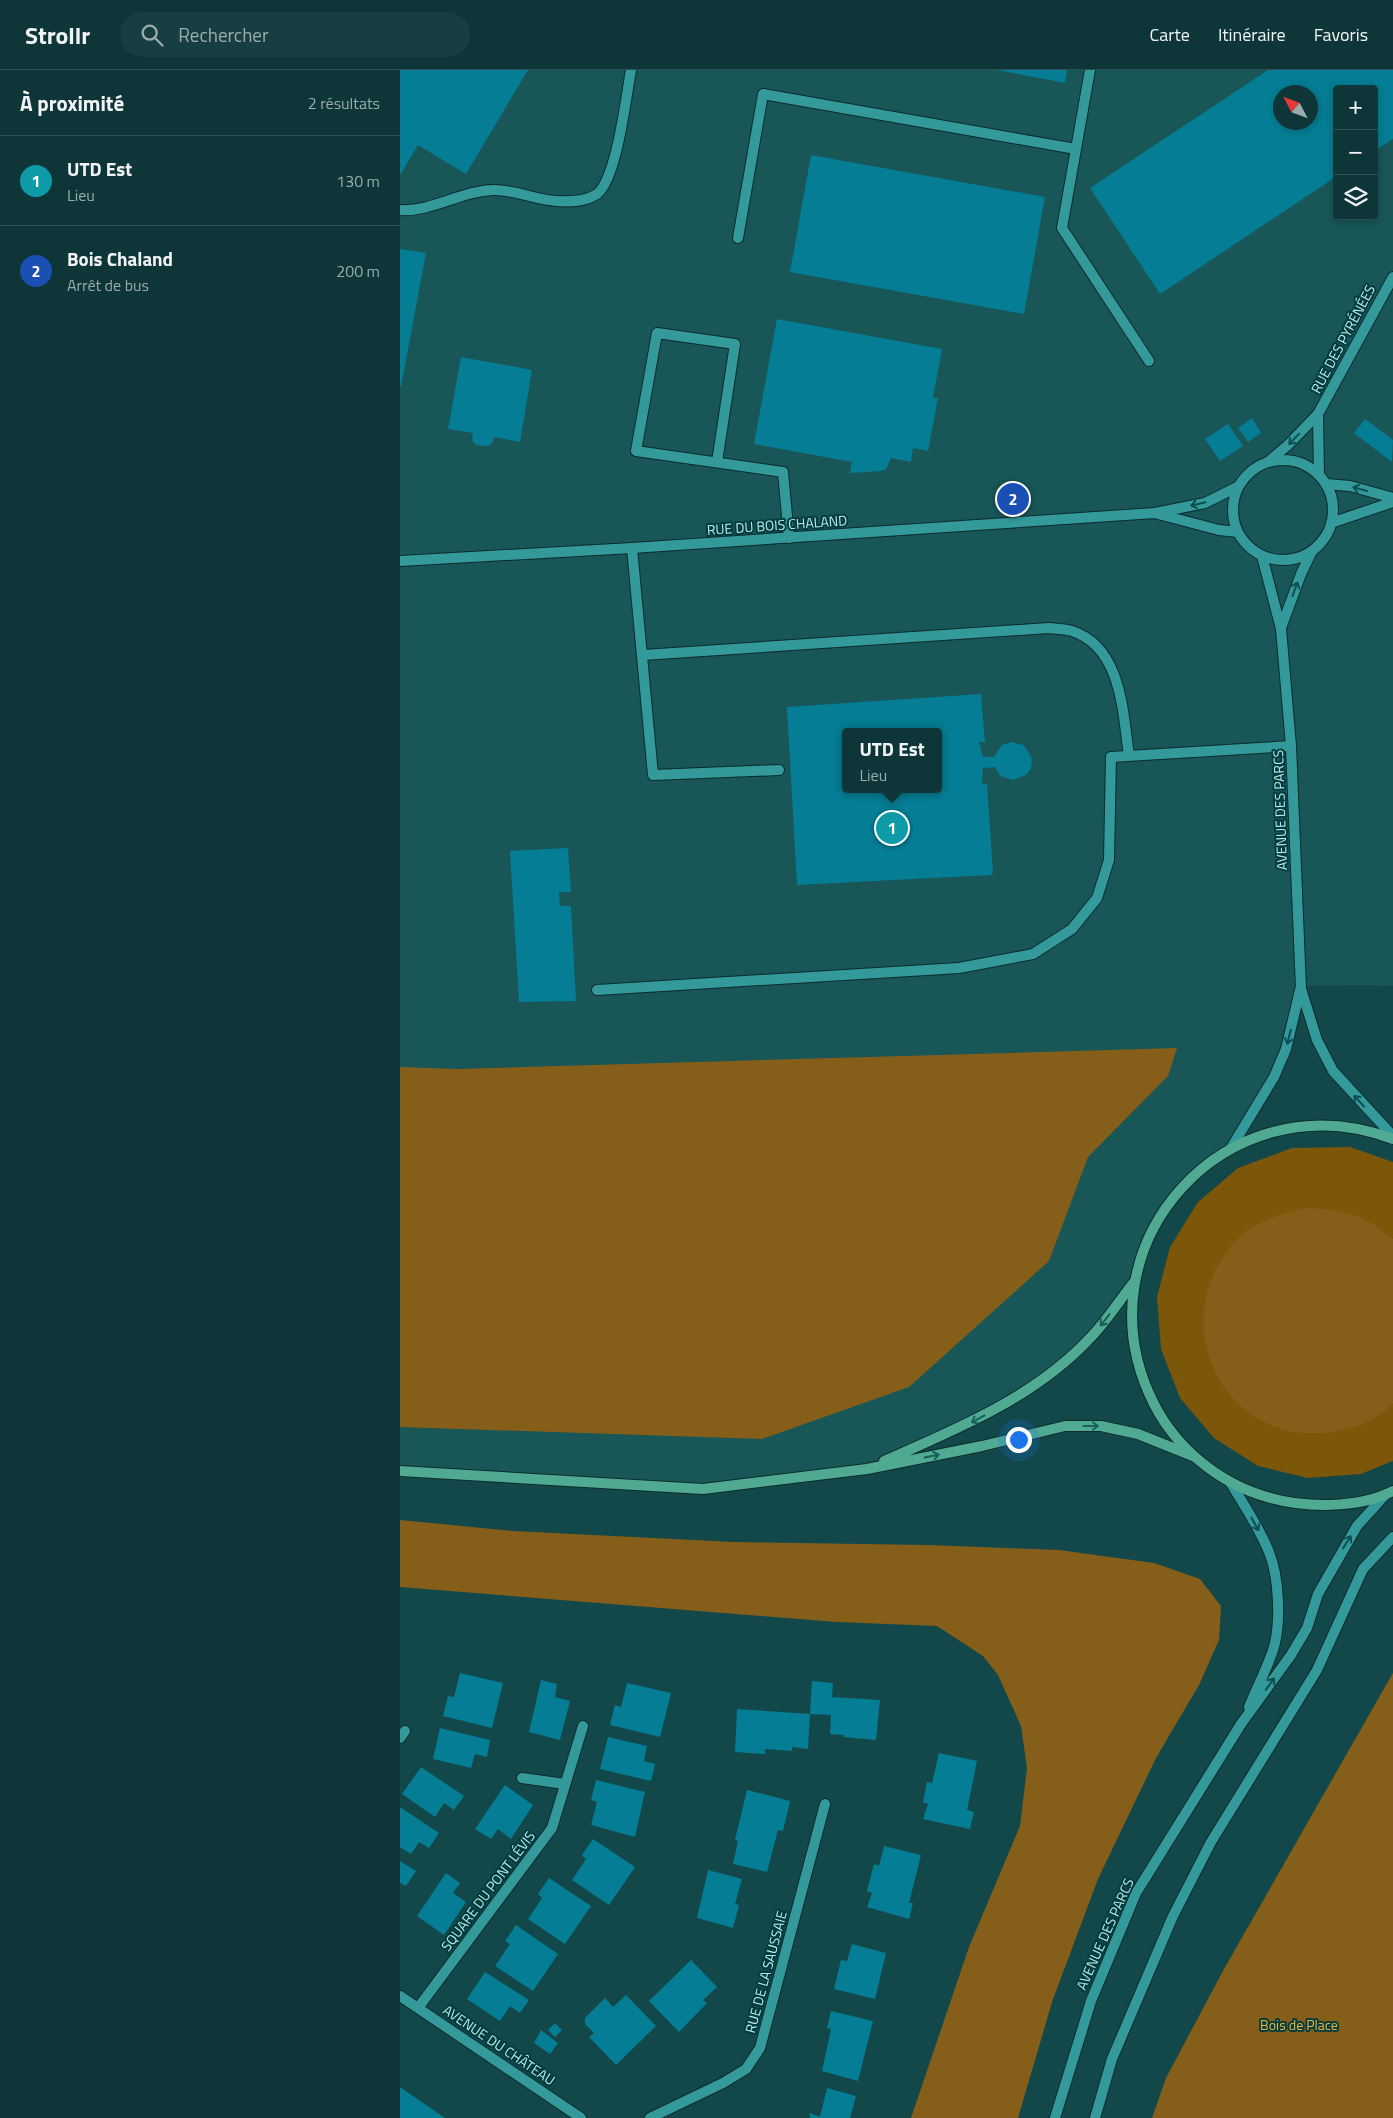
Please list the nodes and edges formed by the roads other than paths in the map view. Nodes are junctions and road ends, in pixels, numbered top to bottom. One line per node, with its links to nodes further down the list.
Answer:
1 (631, 70): 4 (street)
2 (1090, 70): 3 (street)
3 (1076, 149): 5 (street); 7 (street)
4 (400, 210)
5 (738, 238)
6 (1393, 277): 8 (street, RUE DES PYRÉNÉES)
7 (1149, 362)
8 (1318, 414): 10 (street, RUE DES PYRÉNÉES, one-way to 10); 11 (street, RUE DES PYRÉNÉES)
9 (716, 462): 9 (street); 19 (street)
10 (1268, 462): 11 (street); 13 (street)
11 (1319, 475): 12 (street)
12 (1326, 484): 14 (street, one-way to 12); 17 (street)
13 (1239, 486): 16 (street, one-way to 16); 18 (street)
14 (1393, 498)
15 (1393, 502): 17 (street)
16 (1155, 513): 18 (street); 19 (street, RUE DU BOIS CHALAND)
17 (1332, 523): 21 (street)
18 (1238, 532): 22 (street)
19 (789, 538): 20 (street, RUE DU BOIS CHALAND)
20 (632, 548): 23 (street, RUE DU BOIS CHALAND); 25 (street)
21 (1312, 551): 22 (street); 24 (street, AVENUE DES PARCS, one-way to 21)
22 (1262, 556): 24 (street, AVENUE DES PARCS)
23 (400, 561)
24 (1281, 629): 26 (street, AVENUE DES PARCS)
25 (642, 655): 27 (street); 28 (street)
26 (1291, 746): 27 (street); 29 (street, AVENUE DES PARCS)
27 (1129, 756): 30 (street)
28 (779, 770)
29 (1301, 989): 31 (street, AVENUE DES PARCS, one-way to 29); 32 (street, AVENUE DES PARCS, one-way to 32)
30 (597, 990)
31 (1393, 1138): 32 (main road)
32 (1231, 1148): 33 (main road)
33 (1135, 1282): 34 (main road); 35 (main road, one-way to 35)
34 (1194, 1456): 35 (main road, one-way to 34); 37 (main road)
35 (867, 1469): 36 (main road)
36 (400, 1471)
37 (1230, 1482): 38 (main road); 40 (street, AVENUE DES PARCS, one-way to 40)
38 (1390, 1493): 40 (street, AVENUE DES PARCS, one-way to 38)
39 (1393, 1537): 50 (street)
40 (1242, 1724): 49 (street, AVENUE DES PARCS)
41 (583, 1726): 43 (street, SQUARE DU PONT LÉVIS)
42 (522, 1778): 43 (street)
43 (565, 1784): 46 (street, SQUARE DU PONT LÉVIS)
44 (825, 1804): 48 (street, RUE DE LA SAUSSAIE)
45 (400, 1996): 46 (street, AVENUE DU CHÂTEAU)
46 (418, 2008): 47 (street, AVENUE DU CHÂTEAU)
47 (582, 2118)
48 (650, 2118)
49 (1055, 2118)
50 (1095, 2118)

